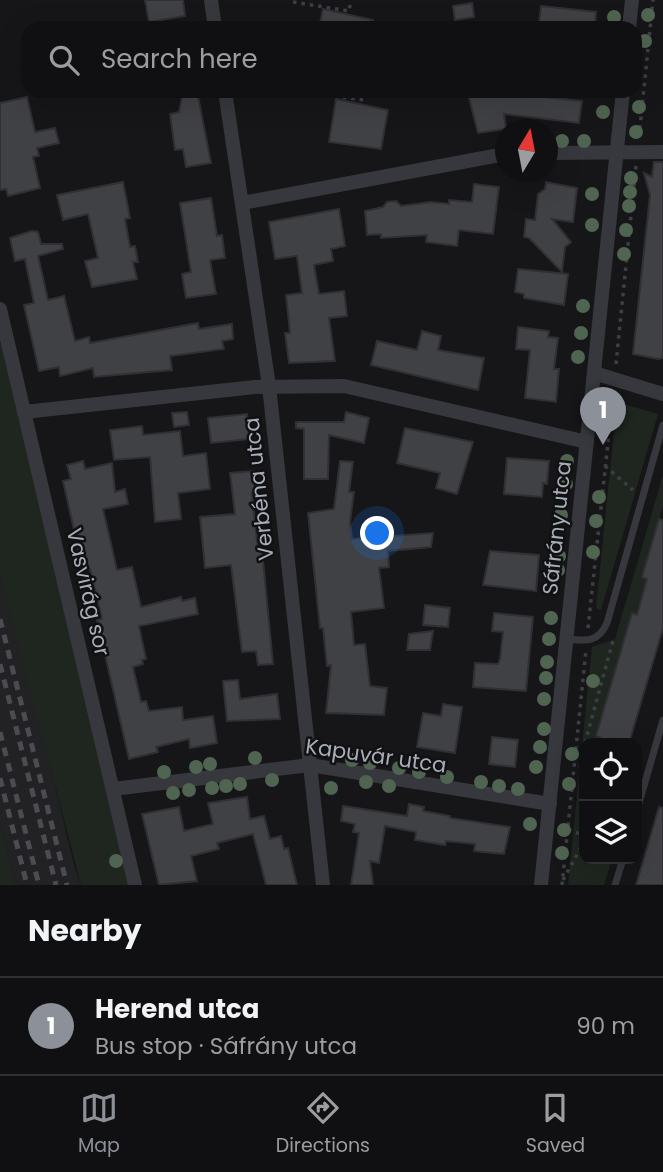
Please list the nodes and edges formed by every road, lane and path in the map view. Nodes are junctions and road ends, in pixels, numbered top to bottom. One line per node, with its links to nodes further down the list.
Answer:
1 (211, 0): 6 (street)
2 (351, 0): 5 (path)
3 (632, 0): 7 (street)
4 (653, 0): 12 (path)
5 (293, 2)
6 (214, 21)
7 (630, 21)
8 (226, 98): 17 (street, Verbéna utca)
9 (348, 98): 10 (path)
10 (364, 98)
11 (622, 98): 15 (street, Sáfrány utca)
12 (638, 152): 13 (street); 15 (street); 20 (path)
13 (663, 152)
14 (558, 153): 15 (street)
15 (616, 153): 19 (street, Sáfrány utca)
16 (495, 156): 17 (street)
17 (242, 202): 21 (street, Verbéna utca)
18 (0, 309): 23 (street, Vasvirág sor)
19 (594, 373): 20 (street); 25 (street, Sáfrány utca)
20 (615, 379): 22 (street); 26 (path)
21 (269, 386): 23 (street); 25 (street); 37 (street, Verbéna utca)
22 (663, 394)
23 (24, 412): 39 (street, Vasvirág sor)
24 (663, 425): 27 (lane)
25 (587, 442): 30 (street, Sáfrány utca)
26 (605, 466): 27 (path); 28 (path)
27 (642, 499): 29 (lane)
28 (590, 610): 29 (path); 31 (path)
29 (607, 623): 31 (lane); 33 (path)
30 (567, 639): 31 (lane); 41 (street, Sáfrány utca)
31 (587, 641): 34 (path)
32 (663, 720): 35 (lane)
33 (586, 738)
34 (577, 739): 36 (path)
35 (659, 748): 40 (lane)
36 (575, 764): 38 (path); 42 (path)
37 (310, 765): 39 (street, Kapuvár utca); 41 (street, Kapuvár utca); 48 (street, Verbéna utca)
38 (579, 765)
39 (113, 789): 47 (street, Vasvirág sor)
40 (640, 801)
41 (550, 804): 49 (street, Sáfrány utca)
42 (568, 830): 43 (path); 46 (path)
43 (579, 833)
44 (579, 851): 46 (path)
45 (621, 864): 50 (lane)
46 (562, 883)
47 (135, 885)
48 (323, 885)
49 (541, 885)
50 (615, 885)

